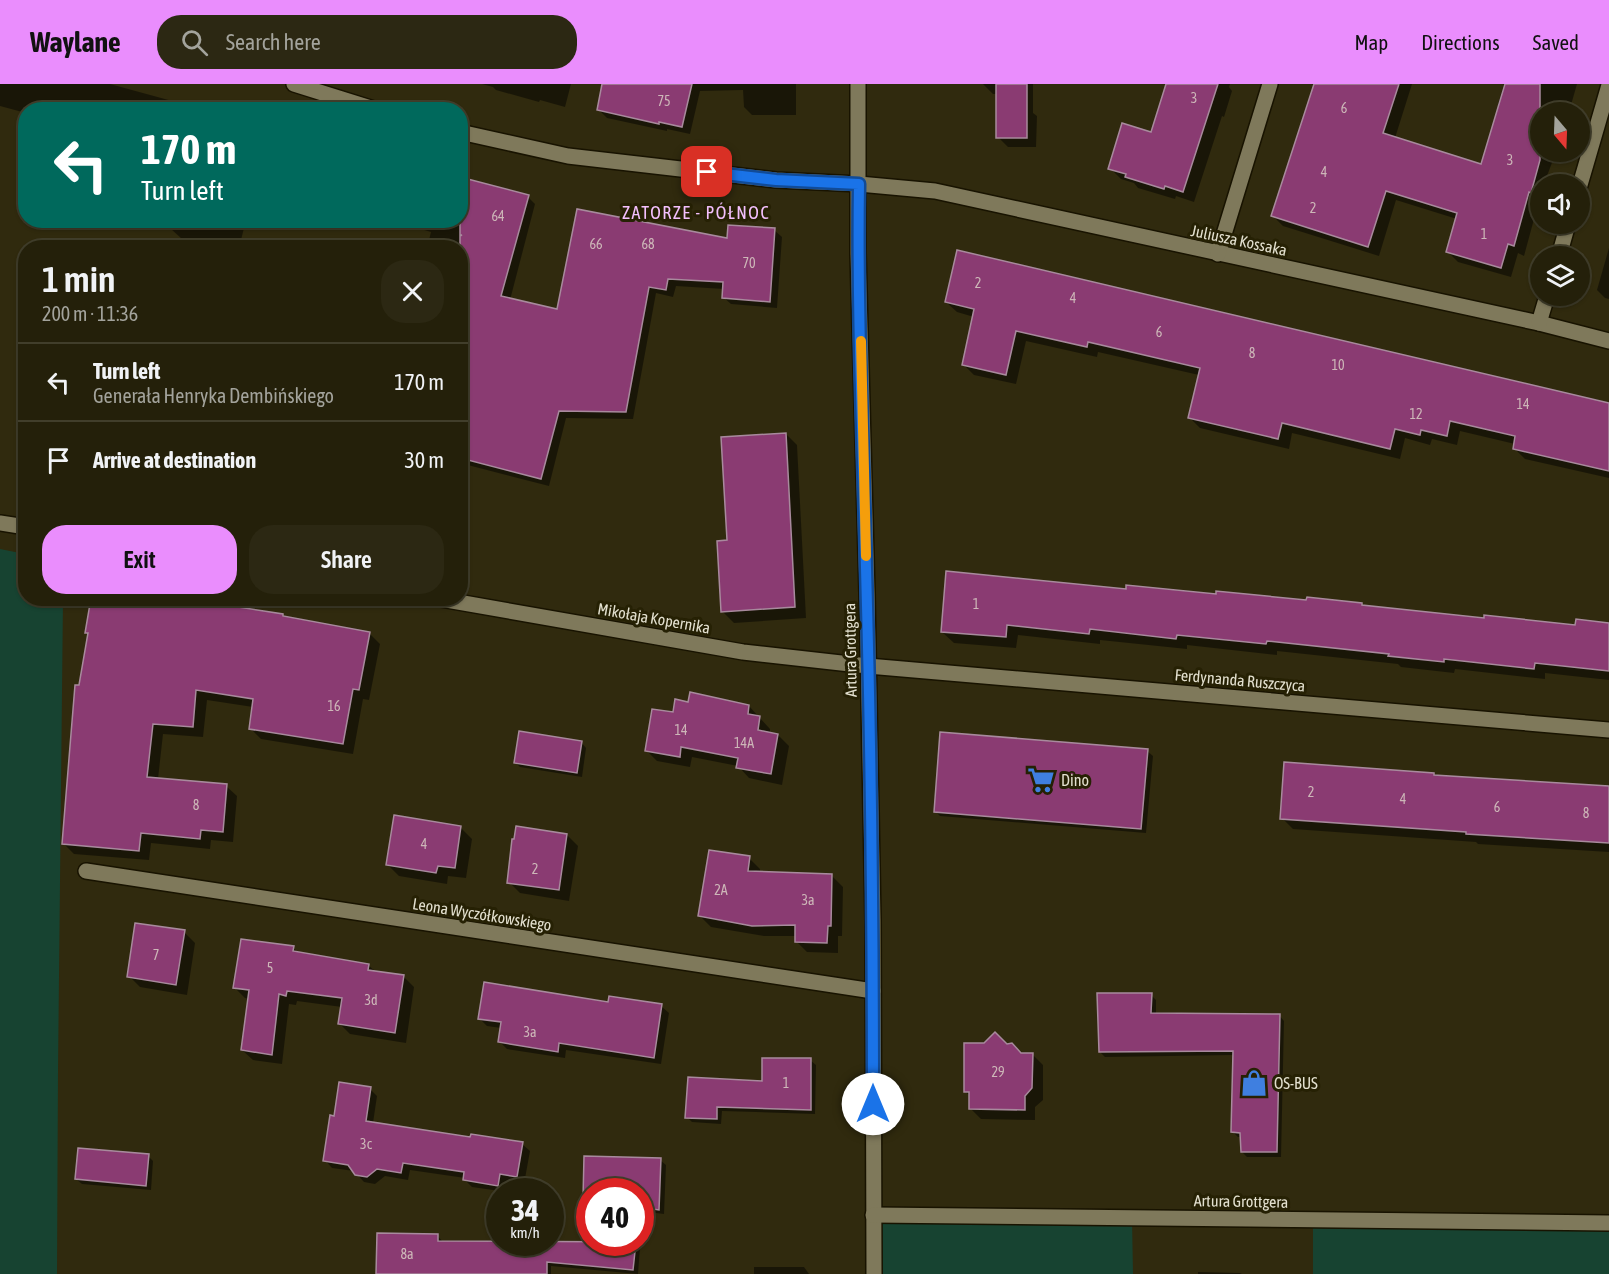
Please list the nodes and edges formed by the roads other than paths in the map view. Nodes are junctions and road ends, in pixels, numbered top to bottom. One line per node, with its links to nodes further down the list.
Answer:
1 (294, 84): 5 (street)
2 (858, 84): 8 (street, Artura Grottgera)
3 (1270, 84): 9 (street)
4 (1609, 85): 7 (street)
5 (351, 102)
6 (468, 134): 8 (street, Juliusza Kossaka)
7 (1583, 174)
8 (859, 184): 9 (street, Juliusza Kossaka); 16 (street, Artura Grottgera)
9 (1218, 254): 11 (street, Juliusza Kossaka)
10 (1544, 306): 11 (street)
11 (1539, 323): 12 (street, Juliusza Kossaka)
12 (1609, 341)
13 (0, 523): 14 (street)
14 (18, 526)
15 (468, 604): 16 (street, Mikołaja Kopernika)
16 (868, 666): 17 (street, Ferdynanda Ruszczyca); 19 (street, Artura Grottgera)
17 (1609, 730)
18 (86, 871): 19 (street, Leona Wyczółkowskiego)
19 (873, 991): 20 (street, Artura Grottgera)
20 (873, 1215): 21 (street, Artura Grottgera); 22 (street, Artura Grottgera)
21 (1609, 1223)
22 (874, 1274)

